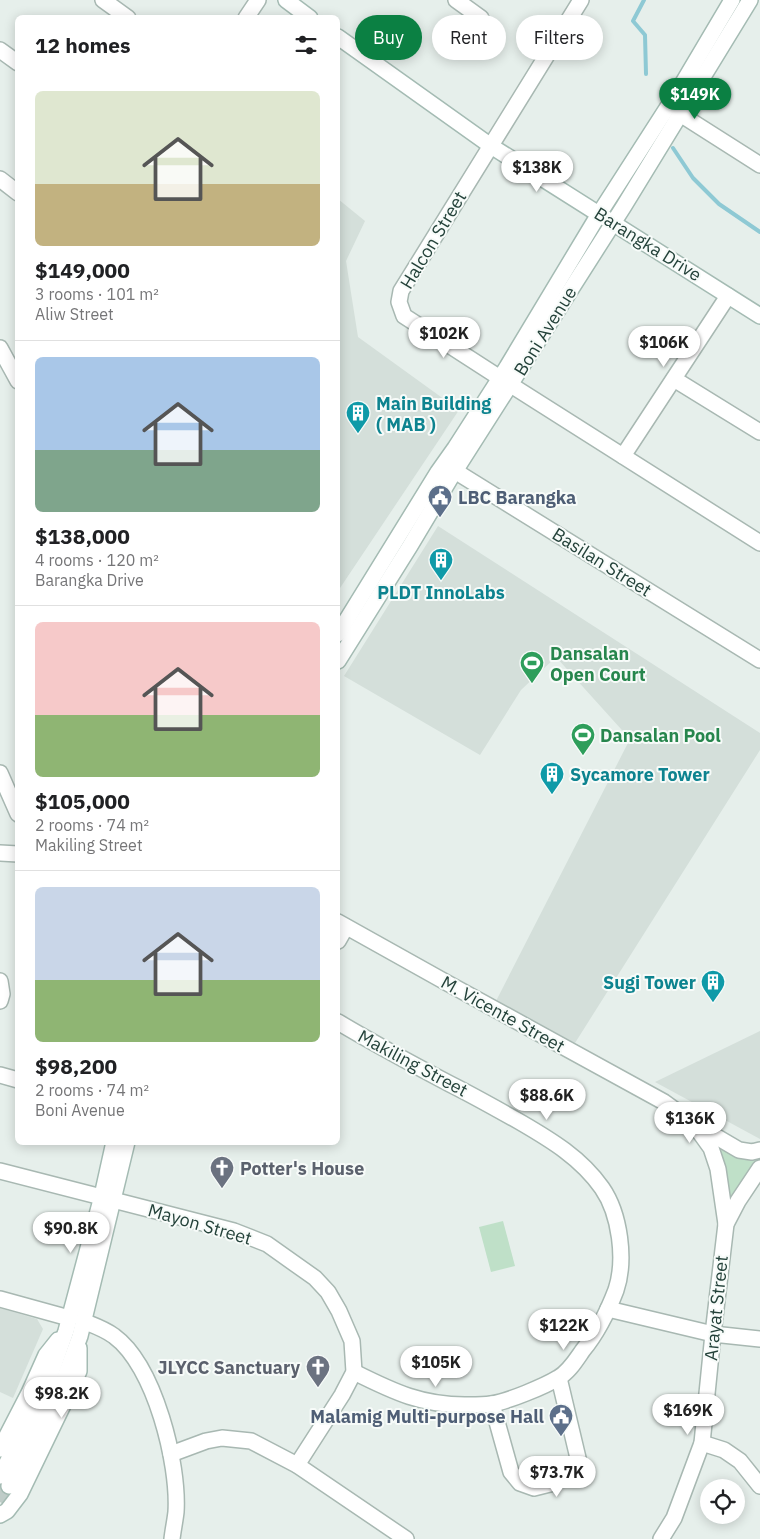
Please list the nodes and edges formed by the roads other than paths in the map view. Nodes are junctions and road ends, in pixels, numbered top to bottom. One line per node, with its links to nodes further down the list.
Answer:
1 (104, 0): 8 (street)
2 (258, 0): 9 (street)
3 (286, 0): 10 (street)
4 (456, 0): 11 (street)
5 (581, 0): 16 (street, Halcon Street)
6 (732, 0): 20 (street, Boni Avenue)
7 (750, 0): 15 (street, Boni Avenue)
8 (124, 15)
9 (248, 15)
10 (306, 15)
11 (477, 15)
12 (340, 38): 16 (street, Barangka Drive)
13 (0, 50): 14 (street)
14 (15, 61)
15 (680, 114): 17 (street); 21 (street, Boni Avenue)
16 (491, 146): 20 (street, Barangka Drive); 27 (street, Halcon Street)
17 (760, 165)
18 (0, 178): 19 (street)
19 (15, 190)
20 (599, 214): 21 (street, Barangka Drive); 27 (street, Boni Avenue)
21 (613, 223): 22 (street, Barangka Drive); 27 (street, Boni Avenue)
22 (728, 296): 23 (street, Barangka Drive); 26 (street)
23 (760, 316)
24 (0, 348): 25 (street)
25 (15, 376)
26 (674, 379): 28 (street); 29 (street)
27 (506, 381): 29 (street, Halcon Street); 30 (street, Boni Avenue)
28 (760, 432)
29 (623, 456): 31 (street, Halcon Street)
30 (450, 467): 32 (street, Boni Avenue); 34 (street, Basilan Street)
31 (760, 543)
32 (343, 629): 33 (street, Boni Avenue)
33 (340, 648)
34 (760, 660)
35 (0, 773): 36 (street)
36 (15, 807)
37 (0, 853): 38 (street)
38 (15, 854)
39 (342, 924): 45 (street, M. Vicente Street)
40 (0, 981): 41 (street)
41 (0, 1002)
42 (340, 1023): 54 (street, Makiling Street)
43 (0, 1075): 44 (street)
44 (15, 1079)
45 (693, 1123): 48 (street, M. Vicente Street); 52 (street, M. Vicente Street)
46 (114, 1145): 51 (street)
47 (126, 1145): 51 (street)
48 (760, 1150)
49 (760, 1168): 52 (street, Arayat Street)
50 (0, 1171): 51 (street, Mayon Street)
51 (107, 1198): 55 (street); 58 (street, Mayon Street)
52 (726, 1224): 56 (street, Arayat Street)
53 (0, 1299): 55 (street)
54 (608, 1309): 56 (street); 59 (street, Makiling Street)
55 (74, 1327): 62 (street); 63 (street); 65 (street); 67 (street)
56 (713, 1334): 57 (street); 61 (street, Arayat Street)
57 (760, 1339)
58 (354, 1372): 60 (street, Makiling Street); 64 (street)
59 (559, 1378): 60 (street, Makiling Street); 60 (street)
60 (492, 1404)
61 (702, 1443): 66 (street); 70 (street, Arayat Street)
62 (0, 1449)
63 (171, 1454): 64 (street); 68 (street)
64 (298, 1465): 69 (street)
65 (4, 1481)
66 (760, 1486)
67 (0, 1515)
68 (172, 1539)
69 (406, 1539)
70 (661, 1539)

